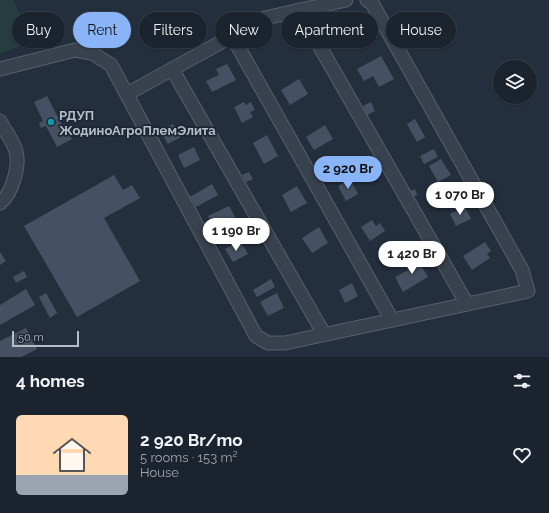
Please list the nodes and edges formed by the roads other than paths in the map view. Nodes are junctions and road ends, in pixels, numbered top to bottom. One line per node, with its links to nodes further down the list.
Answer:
1 (346, 0): 3 (street)
2 (367, 0): 12 (street)
3 (300, 10): 4 (street); 12 (street)
4 (273, 16)
5 (215, 45): 8 (street)
6 (239, 48): 13 (street)
7 (0, 69): 9 (street)
8 (172, 69): 9 (street); 14 (street)
9 (127, 94): 14 (street)
10 (0, 121): 11 (street)
11 (0, 203)
12 (467, 304): 13 (street)
13 (392, 320): 14 (street)
14 (324, 334)

